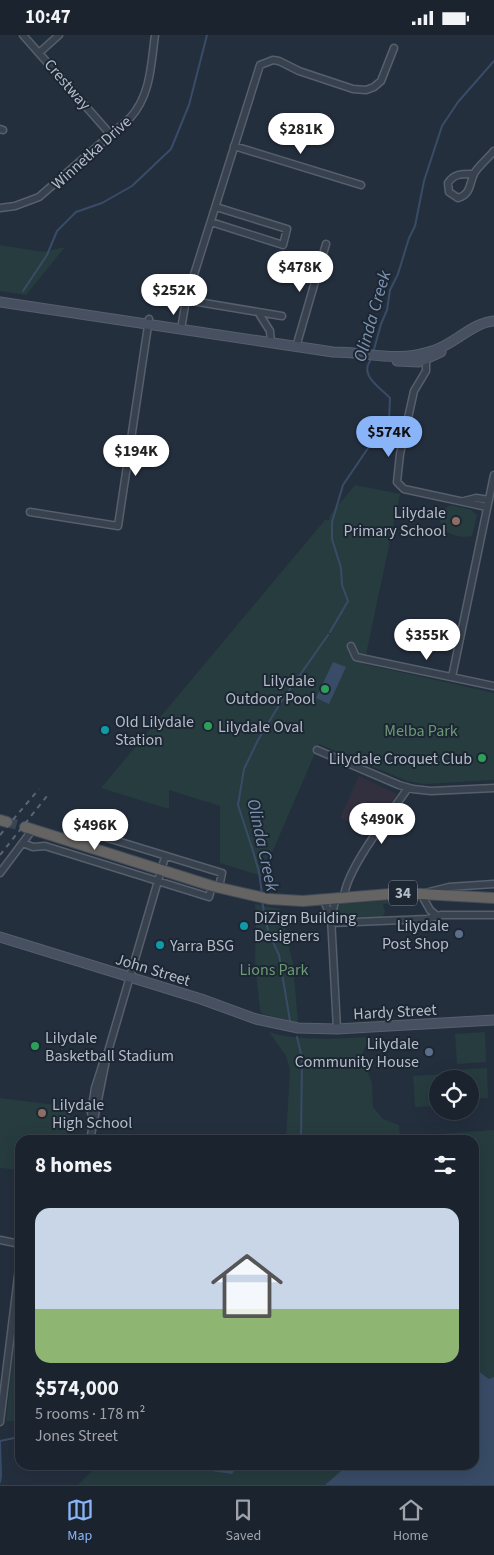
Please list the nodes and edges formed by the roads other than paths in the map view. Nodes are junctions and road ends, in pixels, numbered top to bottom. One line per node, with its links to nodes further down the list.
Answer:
1 (23, 35): 5 (street, Crestway)
2 (59, 35): 5 (street)
3 (155, 35): 6 (street, Winnetka Drive)
4 (394, 48): 7 (street)
5 (40, 52): 6 (street, Crestway)
6 (111, 135): 12 (street, Winnetka Drive)
7 (234, 146): 10 (street); 11 (street)
8 (494, 151): 9 (street)
9 (474, 174): 9 (street)
10 (361, 185)
11 (216, 207): 13 (street); 13 (street)
12 (0, 208)
13 (211, 222): 17 (street)
14 (326, 244): 25 (street)
15 (0, 297): 22 (main road)
16 (154, 297): 17 (street)
17 (186, 300): 19 (street); 23 (street)
18 (0, 302): 22 (main road)
19 (258, 312): 20 (street); 24 (street)
20 (282, 316)
21 (494, 321): 26 (main road)
22 (148, 322): 23 (main road); 29 (street)
23 (182, 327): 24 (main road)
24 (271, 340): 25 (main road)
25 (296, 344): 26 (main road)
26 (425, 357): 28 (street)
27 (494, 475): 28 (street)
28 (489, 504): 31 (street)
29 (30, 512)
30 (351, 646): 31 (street)
31 (452, 677): 32 (street)
32 (494, 686)
33 (317, 750): 34 (street)
34 (408, 788): 35 (street); 46 (street)
35 (494, 788)
36 (29, 828): 37 (highway, 34); 38 (street)
37 (62, 839): 39 (street); 40 (highway, 34)
38 (23, 843): 41 (street); 42 (street)
39 (165, 857): 40 (street); 44 (street)
40 (162, 870): 42 (street); 44 (highway, 34)
41 (0, 873)
42 (158, 881): 44 (street); 53 (street)
43 (494, 884): 45 (street)
44 (213, 886): 48 (highway, 34)
45 (421, 894): 46 (highway, 34); 47 (highway, 34); 50 (street)
46 (340, 897): 48 (highway, 34); 51 (street)
47 (494, 898)
48 (323, 899): 51 (street)
49 (494, 915): 50 (street)
50 (437, 916): 51 (street)
51 (331, 920): 56 (street)
52 (0, 937): 53 (main road, John Street)
53 (128, 977): 55 (main road, John Street); 57 (street)
54 (494, 1019): 56 (main road, Hardy Street)
55 (298, 1028): 56 (main road, Hardy Street)
56 (337, 1029)
57 (90, 1135)
58 (0, 1240): 59 (street)
59 (15, 1243)
60 (15, 1300): 61 (street)
61 (0, 1422)

